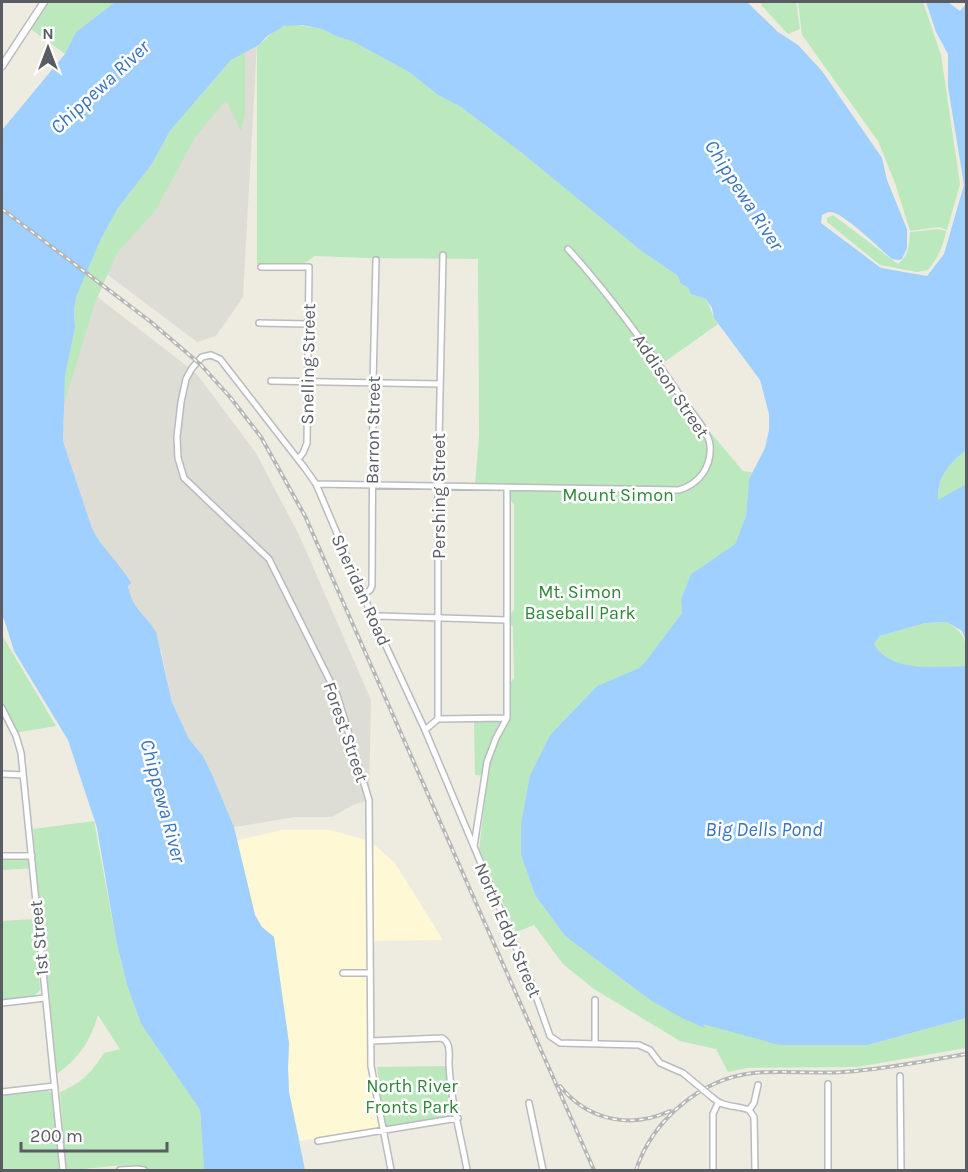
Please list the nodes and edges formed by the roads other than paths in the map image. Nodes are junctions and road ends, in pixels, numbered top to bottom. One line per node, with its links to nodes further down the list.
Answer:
1 (44, 2): 2 (street)
2 (2, 66)
3 (568, 249): 18 (street, Addison Street)
4 (442, 255): 13 (street, Pershing Street)
5 (376, 260): 12 (street, Barron Street)
6 (261, 267): 8 (street, Snelling Street)
7 (259, 323): 8 (street)
8 (308, 324): 11 (street, Snelling Street)
9 (211, 355): 14 (street, Sheridan Road); 33 (street, Forest Street)
10 (271, 381): 11 (street)
11 (307, 381): 12 (street); 14 (street, Snelling Street)
12 (373, 383): 13 (street); 16 (street, Barron Street)
13 (440, 384): 17 (street, Pershing Street)
14 (298, 459): 15 (street, Sheridan Road)
15 (316, 484): 16 (street, Addison Street); 19 (street, Sheridan Road)
16 (372, 485): 17 (street, Addison Street); 19 (street, Barron Street)
17 (438, 487): 18 (street, Addison Street); 21 (street, Pershing Street)
18 (507, 488): 22 (street, North Eddy Street)
19 (363, 595): 20 (street, Sheridan Road)
20 (373, 618): 21 (street); 26 (street, Sheridan Road)
21 (438, 618): 22 (street); 25 (street, Pershing Street)
22 (507, 620): 24 (street, North Eddy Street)
23 (2, 708): 28 (street, 1st Street)
24 (507, 718): 25 (street); 29 (street, North Eddy Street)
25 (438, 719): 26 (street)
26 (425, 730): 29 (street, Sheridan Road)
27 (2, 774): 28 (street)
28 (23, 774): 31 (street, 1st Street)
29 (474, 848): 38 (street, North Eddy Street)
30 (2, 856): 31 (street)
31 (32, 856): 34 (street, 1st Street)
32 (344, 973): 33 (street)
33 (370, 973): 37 (street, Forest Street)
34 (45, 998): 36 (street); 42 (street, 1st Street)
35 (595, 1000): 38 (street)
36 (2, 1003)
37 (371, 1041): 47 (street); 48 (street, Forest Street)
38 (595, 1044): 45 (street, North Eddy Street, bridge)
39 (900, 1076): 59 (street)
40 (828, 1084): 58 (street)
41 (758, 1085): 46 (street)
42 (54, 1086): 43 (street); 50 (street, 1st Street)
43 (2, 1092)
44 (529, 1103): 55 (street)
45 (718, 1103): 46 (street); 56 (street)
46 (749, 1110): 57 (street)
47 (458, 1118): 48 (street); 54 (street)
48 (385, 1130): 49 (street); 53 (street, Forest Street)
49 (318, 1141)
50 (63, 1170)
51 (120, 1170): 52 (street)
52 (144, 1170)
53 (391, 1170)
54 (467, 1170)
55 (543, 1170)
56 (713, 1170)
57 (755, 1170)
58 (828, 1170)
59 (901, 1170)

